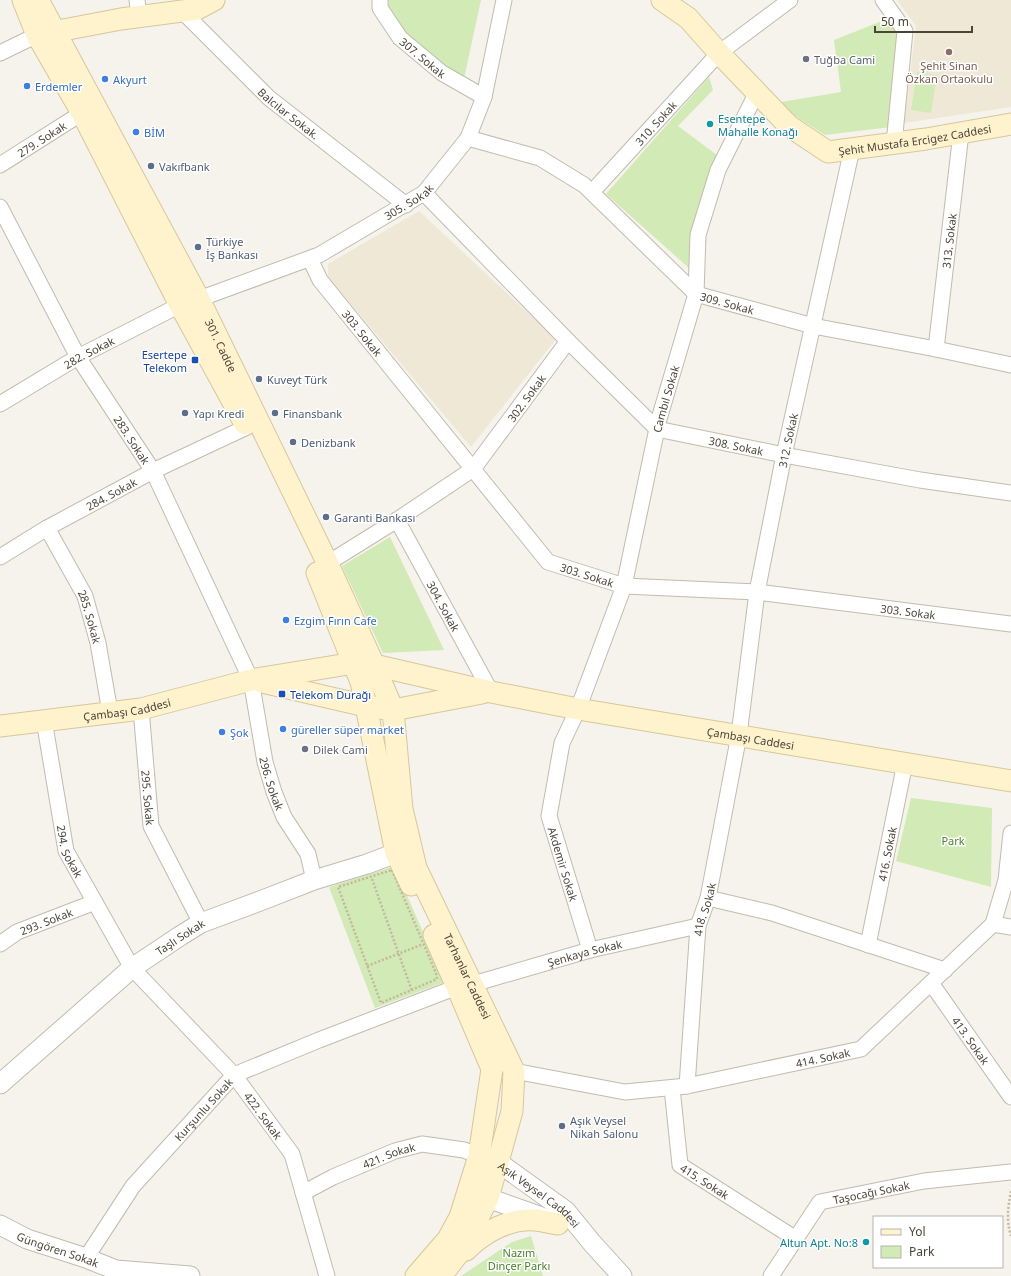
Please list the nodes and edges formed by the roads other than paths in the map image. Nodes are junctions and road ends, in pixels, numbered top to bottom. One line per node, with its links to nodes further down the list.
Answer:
1 (22, 0): 13 (main road)
2 (38, 0): 13 (main road)
3 (214, 0): 11 (main road)
4 (380, 0): 17 (street, 307. Sokak)
5 (504, 0): 17 (street, 305. Sokak)
6 (662, 0): 12 (main road, Şehit Mustafa Ercigez Caddesi)
7 (673, 0): 12 (street)
8 (790, 0): 14 (street, 310. Sokak)
9 (883, 0): 22 (street)
10 (138, 8): 11 (main road); 13 (main road)
11 (182, 11): 27 (street, Balcılar Sokak.)
12 (688, 18): 14 (main road, Şehit Mustafa Ercigez Caddesi)
13 (46, 33): 15 (street); 18 (main road, 301. Cadde); 31 (main road, 301. Cadde)
14 (719, 52): 16 (main road, Şehit Mustafa Ercigez Caddesi); 25 (street, 310. Sokak)
15 (0, 53)
16 (757, 92): 23 (main road, Şehit Mustafa Ercigez Caddesi); 30 (street, Cambıl Sokak)
17 (484, 97): 21 (street, 305. Sokak)
18 (82, 112): 24 (street, 279. Sokak); 32 (main road, 301. Cadde)
19 (1011, 124): 20 (main road, Şehit Mustafa Ercigez Caddesi)
20 (961, 133): 22 (main road, Şehit Mustafa Ercigez Caddesi); 35 (street, 313. Sokak)
21 (468, 138): 25 (street, 309. Sokak); 26 (street, 305. Sokak)
22 (894, 144): 23 (main road, Şehit Mustafa Ercigez Caddesi)
23 (852, 149): 33 (street, 312. Sokak)
24 (0, 165)
25 (592, 192): 30 (street, 309. Sokak)
26 (424, 193): 27 (street, 305. Sokak); 34 (street)
27 (406, 205): 29 (street, 305. Sokak)
28 (0, 207): 36 (street, 283. Sokak)
29 (310, 259): 31 (street, 305. Sokak); 42 (street, 303. Sokak)
30 (696, 294): 33 (street, 309. Sokak); 40 (street, Cambıl Sokak)
31 (199, 299): 48 (main road, 301. Cadde)
32 (180, 305): 36 (street, 282. Sokak); 39 (main road, 301. Cadde)
33 (813, 326): 35 (street, 309. Sokak); 41 (street, 312. Sokak)
34 (568, 342): 40 (street); 42 (street, 302. Sokak)
35 (936, 349): 37 (street, 309. Sokak)
36 (78, 357): 38 (street, 282. Sokak); 43 (street, 283. Sokak)
37 (1011, 365)
38 (0, 404)
39 (247, 427): 43 (street, 284. Sokak); 48 (main road, 301. Cadde)
40 (657, 429): 41 (street, 308. Sokak); 49 (street, Cambıl Sokak)
41 (784, 455): 44 (street, 308. Sokak); 50 (street, 312. Sokak)
42 (473, 469): 45 (street, 302. Sokak); 49 (street, 303. Sokak)
43 (152, 471): 46 (street, 284. Sokak); 54 (street, 283. Sokak)
44 (1011, 493)
45 (397, 520): 48 (street, 302. Sokak); 55 (street, 304. Sokak)
46 (47, 528): 47 (street, 284. Sokak); 60 (street, 285. Sokak)
47 (0, 557)
48 (322, 567): 52 (main road, 301. Cadde); 53 (main road, 301. Cadde)
49 (624, 586): 50 (street, 303. Sokak); 58 (street, Cambıl Sokak)
50 (758, 592): 51 (street, 303. Sokak); 63 (street, 312. Sokak)
51 (1011, 624)
52 (354, 663): 53 (main road, Çambaşı Caddesi); 54 (main road, Çambaşı Caddesi); 56 (main road, Tarhanlar Caddesi)
53 (374, 665): 55 (main road, Çambaşı Caddesi); 59 (main road, Tarhanlar Caddesi)
54 (251, 680): 56 (main road, Çambaşı Caddesi); 57 (main road, Çambaşı Caddesi); 68 (street, 296. Sokak)
55 (491, 692): 58 (main road, Çambaşı Caddesi); 59 (main road, Çambaşı Caddesi)
56 (366, 706): 59 (main road, Çambaşı Caddesi); 67 (main road, Tarhanlar Caddesi)
57 (141, 709): 60 (main road, Çambaşı Caddesi); 71 (street, 295. Sokak)
58 (578, 709): 63 (main road, Çambaşı Caddesi); 77 (street, Akdemir Sokak)
59 (393, 710): 81 (main road, Tarhanlar Caddesi)
60 (110, 712): 61 (main road, Çambaşı Caddesi)
61 (44, 720): 62 (main road, Çambaşı Caddesi); 70 (street, 294. Sokak)
62 (0, 726)
63 (738, 735): 64 (main road, Çambaşı Caddesi); 69 (street, 418. Sokak)
64 (906, 763): 65 (main road, Çambaşı Caddesi); 76 (street, 416. Sokak)
65 (1011, 781)
66 (1011, 833): 72 (street, 414. Sokak)
67 (396, 853): 68 (street, Taşlı Sokak); 81 (main road, Tarhanlar Caddesi)
68 (314, 880): 71 (street, Taşlı Sokak)
69 (708, 898): 73 (street, 418. Sokak); 76 (street)
70 (95, 902): 75 (street, 293. Sokak); 78 (street, 294. Sokak)
71 (201, 924): 78 (street, Taşlı Sokak)
72 (993, 924): 74 (street); 79 (street, 414. Sokak)
73 (698, 926): 77 (street, Şenkaya Sokak); 85 (street, 418. Sokak)
74 (1011, 927)
75 (0, 944)
76 (868, 945): 79 (street)
77 (590, 950): 81 (street, Şenkaya Sokak)
78 (132, 968): 83 (street, 422. Sokak); 84 (street, Taşlı Sokak)
79 (945, 970): 80 (street, 414. Sokak)
80 (931, 983): 85 (street, 414. Sokak); 86 (street, 413. Sokak)
81 (465, 985): 82 (main road, Tarhanlar Caddesi); 83 (street, Kurşunlu Sokak); 87 (main road, Tarhanlar Caddesi)
82 (514, 1071): 85 (street, 414. Sokak); 88 (main road, Tarhanlar Caddesi)
83 (234, 1075): 90 (street, 422. Sokak); 97 (street, Kurşunlu Sokak)
84 (0, 1084)
85 (680, 1087): 95 (street, 415. Sokak)
86 (1011, 1097)
87 (479, 1156): 88 (street, Aşık Veysel Caddesi); 90 (street, 421. Sokak); 91 (main road, Tarhanlar Caddesi)
88 (499, 1163): 92 (main road, Tarhanlar Caddesi); 96 (street, Aşık Veysel Caddesi)
89 (1011, 1172): 95 (street, Taşocağı Sokak)
90 (303, 1193): 101 (street, 422. Sokak)
91 (468, 1194): 92 (street, Aşık Veysel Caddesi); 102 (main road, Tarhanlar Caddesi)
92 (488, 1198): 93 (street, Aşık Veysel Caddesi); 98 (main road, Tarhanlar Caddesi)
93 (558, 1224): 96 (street, Aşık Veysel Caddesi); 98 (main road)
94 (0, 1225): 97 (street, Güngören Sokak)
95 (796, 1239): 104 (street, Taşocağı Sokak)
96 (592, 1243): 103 (street, Aşık Veysel Caddesi)
97 (86, 1258): 99 (street, Güngören Sokak)
98 (444, 1271)
99 (139, 1274): 100 (street, Güngören Sokak)
100 (190, 1276)
101 (327, 1276)
102 (416, 1276)
103 (622, 1276)
104 (771, 1276)

